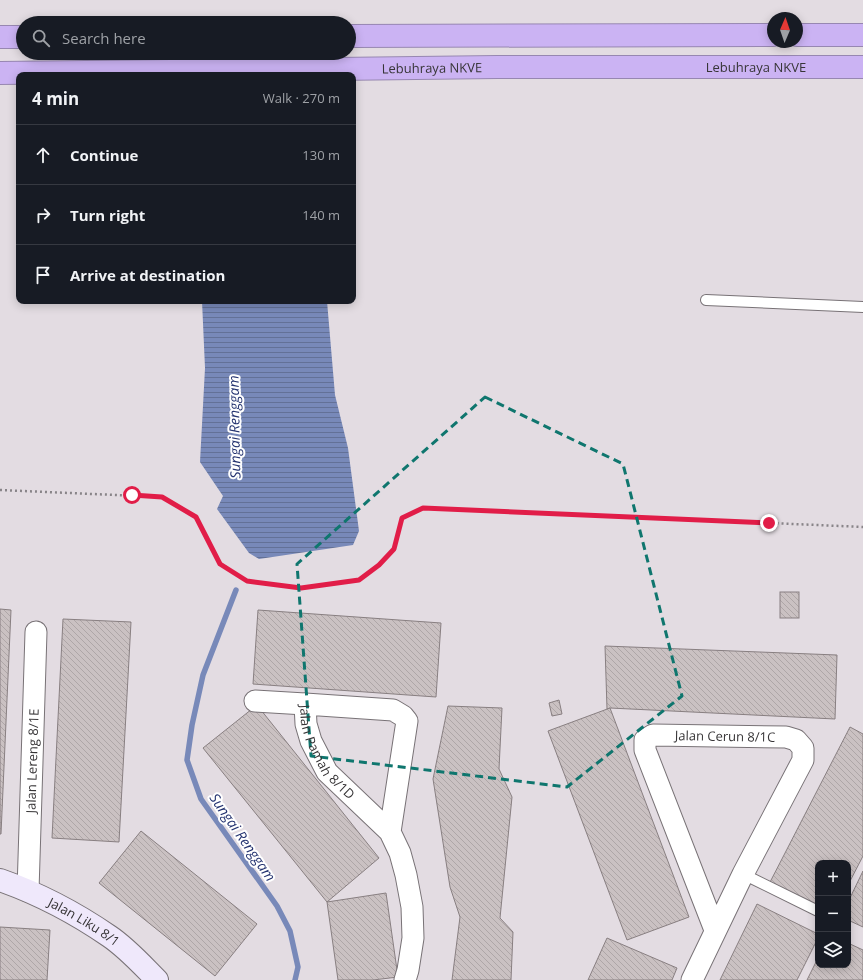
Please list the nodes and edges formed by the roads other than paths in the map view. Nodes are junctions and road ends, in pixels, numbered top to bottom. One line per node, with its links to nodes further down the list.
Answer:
1 (767, 35): 4 (highway)
2 (803, 35): 3 (highway)
3 (863, 35)
4 (356, 36)
5 (0, 37): 6 (highway)
6 (16, 37)
7 (863, 67): 8 (highway, Lebuhraya NKVE)
8 (83, 72)
9 (0, 73): 10 (highway, Lebuhraya NKVE)
10 (16, 73)
11 (706, 300): 12 (lane)
12 (863, 307)
13 (36, 632): 19 (street, Jalan Lereng 8/1E)
14 (255, 701): 15 (street)
15 (305, 704): 16 (street, Jalan Pamah 8/1D); 16 (street, Jalan Pamah 8/1D)
16 (390, 832): 23 (street, Jalan Pamah 8/1D)
17 (743, 874): 20 (lane); 21 (street, Jalan Cerun 8/1C); 21 (street, Jalan Cerun 8/1C)
18 (0, 880): 19 (street, Jalan Liku 8/1)
19 (28, 891): 22 (street, Jalan Liku 8/1)
20 (815, 910)
21 (715, 930): 24 (street, Jalan Cerun 8/1C)
22 (156, 980)
23 (405, 980)
24 (692, 980)

